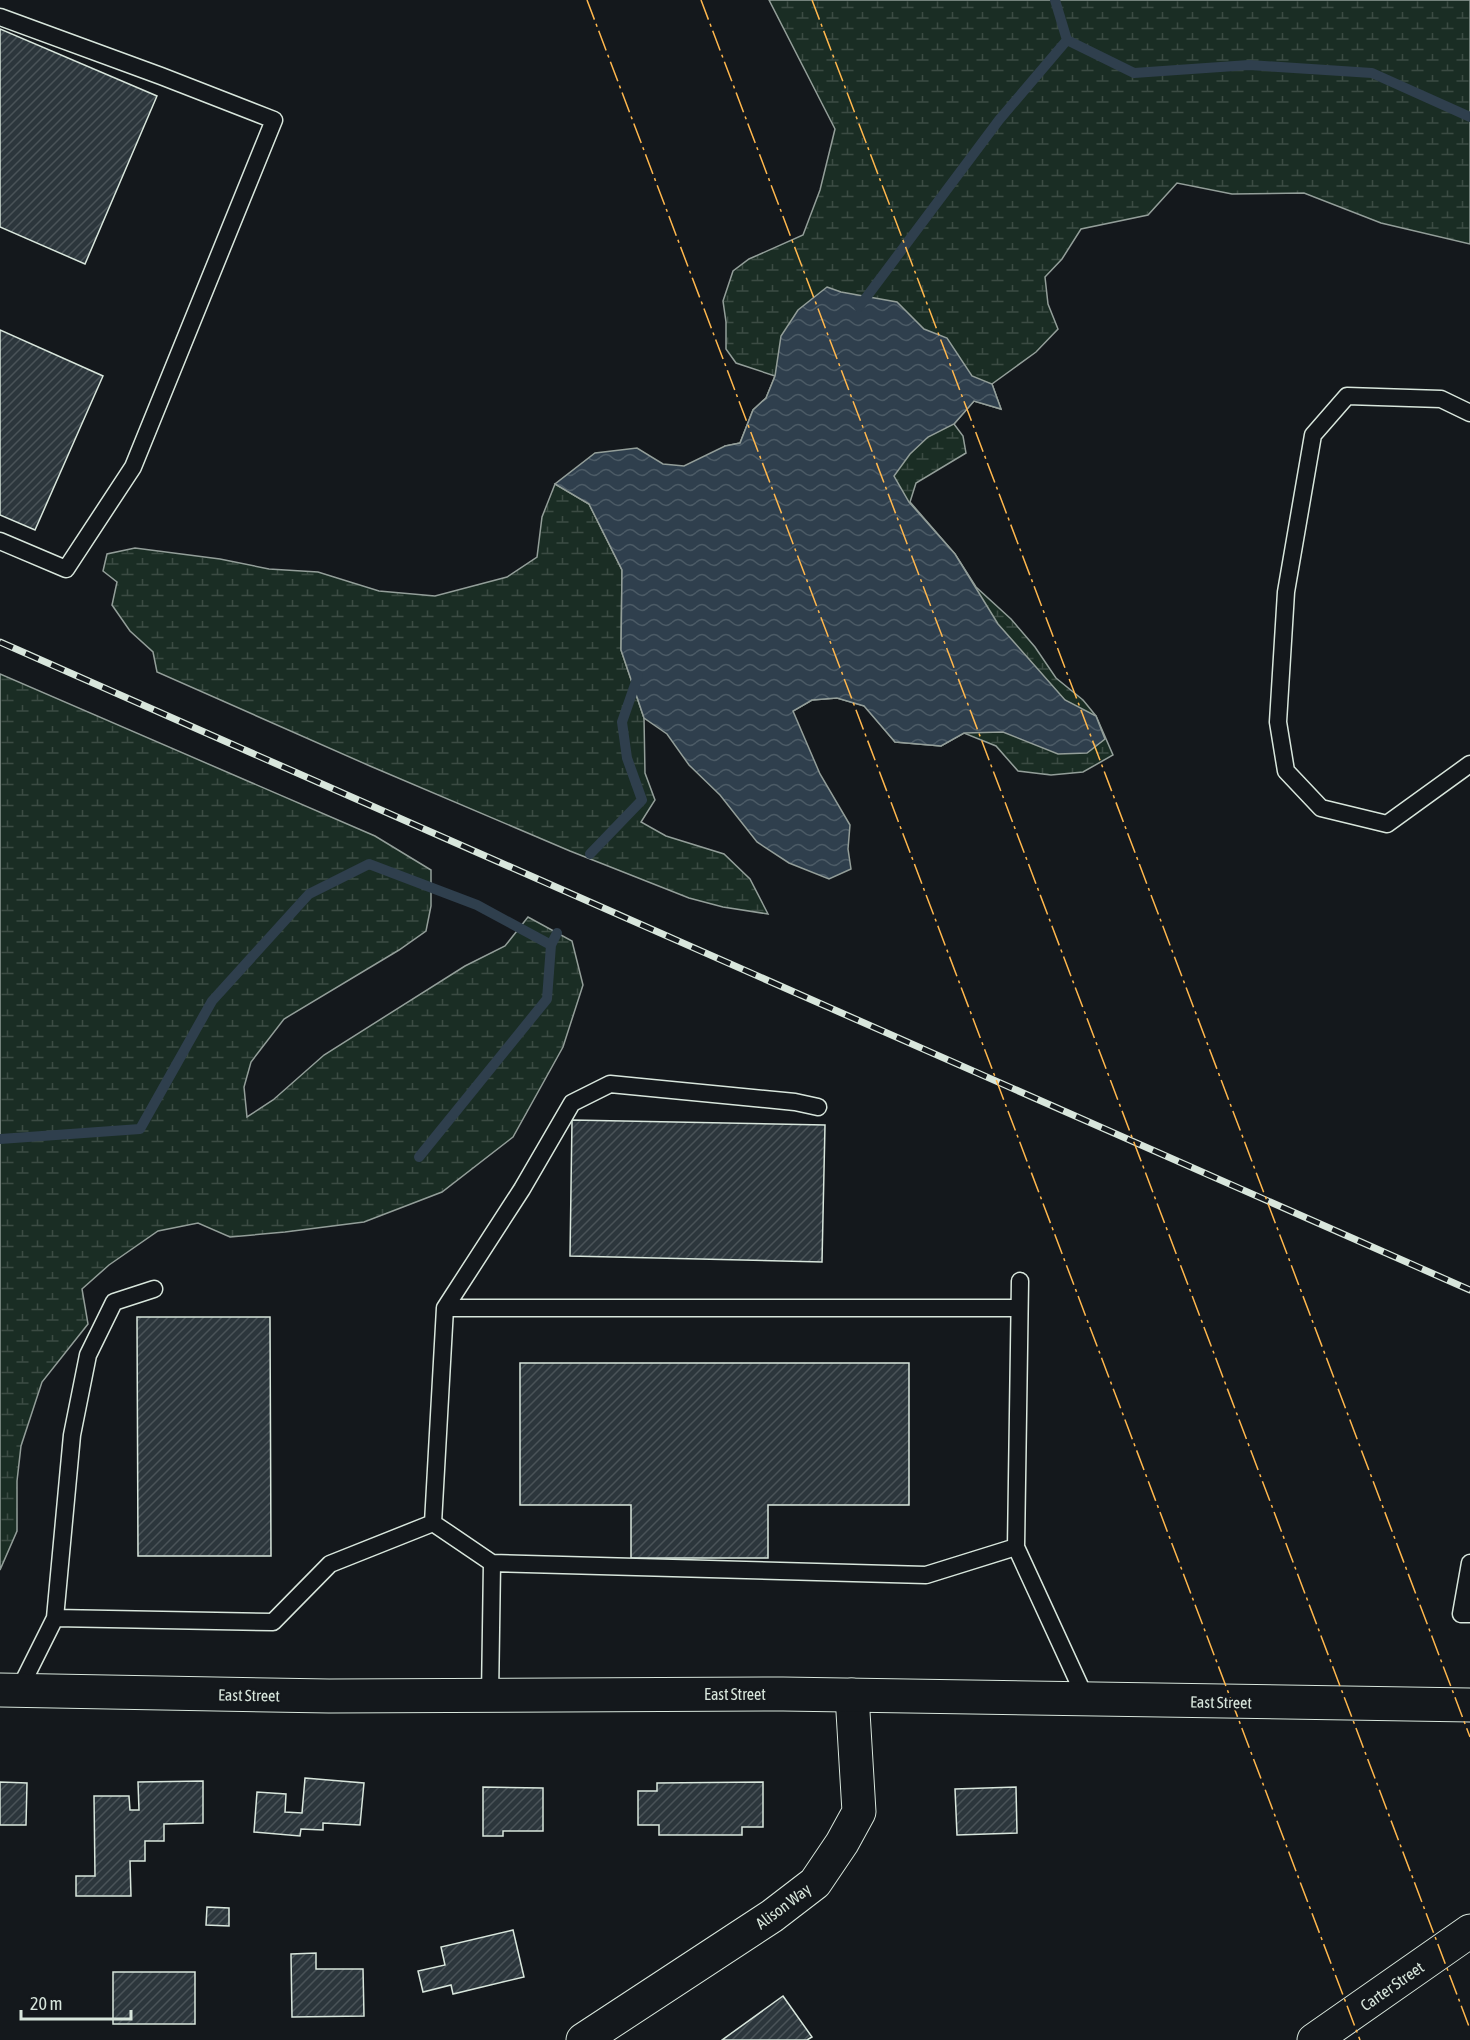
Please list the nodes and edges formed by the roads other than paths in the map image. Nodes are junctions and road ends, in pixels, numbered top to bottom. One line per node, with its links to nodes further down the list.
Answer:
1 (0, 17): 3 (lane)
2 (1470, 413): 4 (lane)
3 (0, 541)
4 (1470, 764)
5 (818, 1107): 8 (lane)
6 (1020, 1281): 9 (lane)
7 (154, 1289): 15 (lane)
8 (445, 1308): 9 (lane); 10 (lane)
9 (1019, 1308): 11 (lane)
10 (433, 1523): 12 (lane); 15 (lane)
11 (1016, 1546): 12 (lane); 19 (lane)
12 (492, 1563): 17 (lane)
13 (1470, 1563): 14 (lane)
14 (1470, 1614)
15 (55, 1618): 16 (lane)
16 (9, 1690): 17 (main road, East Street)
17 (490, 1695): 18 (main road, East Street)
18 (852, 1695): 19 (main road, East Street); 22 (main road, Alison Way)
19 (1086, 1699): 20 (main road, East Street)
20 (1470, 1705)
21 (1470, 1931): 23 (main road, Carter Street)
22 (583, 2040)
23 (1314, 2040)

